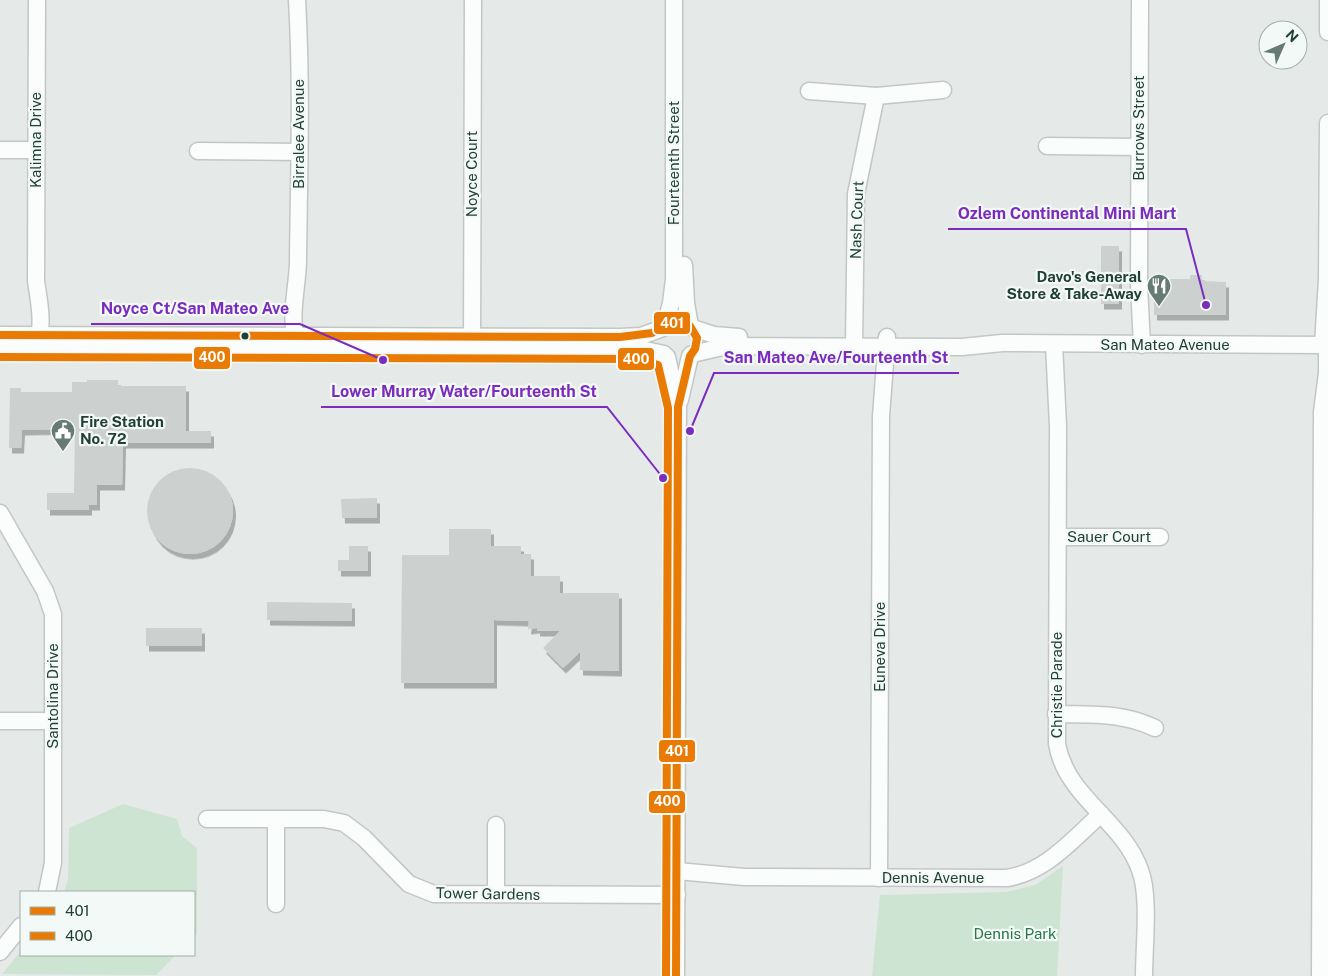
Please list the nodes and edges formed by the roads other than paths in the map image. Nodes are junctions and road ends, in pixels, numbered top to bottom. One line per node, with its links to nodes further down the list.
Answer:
1 (37, 0): 16 (street, Kalimna Drive)
2 (296, 0): 18 (street, Birralee Avenue)
3 (473, 0): 28 (street, Noyce Court)
4 (674, 0): 21 (street, Fourteenth Street)
5 (684, 0): 22 (street, Fourteenth Street)
6 (1140, 0): 14 (street, Burrows Street)
7 (1328, 0): 8 (street)
8 (1328, 32)
9 (943, 90): 11 (street)
10 (809, 92): 11 (street)
11 (876, 96): 26 (street, Nash Court)
12 (1328, 123): 19 (street)
13 (1047, 146): 14 (street)
14 (1139, 147): 30 (street, Burrows Street)
15 (0, 150): 16 (street)
16 (36, 150): 24 (street, Kalimna Drive)
17 (198, 151): 18 (street)
18 (299, 152): 25 (street, Birralee Avenue)
19 (1328, 156): 20 (street)
20 (1328, 283): 31 (street)
21 (664, 327): 22 (street); 28 (street); 34 (street)
22 (691, 327): 26 (street, San Mateo Avenue); 33 (street)
23 (0, 335): 24 (street)
24 (35, 340): 25 (street); 32 (street)
25 (299, 340): 28 (street)
26 (854, 342): 27 (street, San Mateo Avenue); 33 (street, San Mateo Avenue)
27 (881, 342): 29 (street, San Mateo Avenue); 47 (street, Euneva Drive)
28 (472, 343): 34 (street)
29 (1059, 344): 30 (street, San Mateo Avenue); 38 (street, Christie Parade)
30 (1138, 345): 31 (street, San Mateo Avenue)
31 (1323, 345): 54 (street)
32 (0, 347)
33 (691, 355): 34 (street); 35 (street)
34 (665, 356): 35 (street)
35 (678, 408): 48 (street)
36 (1, 518): 41 (street, Santolina Drive)
37 (1160, 537): 38 (street, Sauer Court)
38 (1058, 538): 39 (street, Christie Parade)
39 (1056, 714): 42 (street); 43 (street, Christie Parade)
40 (0, 721): 41 (street)
41 (53, 721): 49 (street, Santolina Drive)
42 (1155, 728)
43 (1101, 814): 47 (street, Dennis Avenue); 56 (street, Christie Parade)
44 (207, 819): 45 (street, Tower Gardens)
45 (276, 820): 50 (street, Tower Gardens); 51 (street)
46 (496, 825): 50 (street)
47 (879, 878): 48 (street, Dennis Avenue)
48 (677, 883): 50 (street, Tower Gardens); 55 (street)
49 (48, 891)
50 (496, 894)
51 (276, 904)
52 (20, 927): 53 (street)
53 (1, 950)
54 (1320, 973)
55 (676, 976)
56 (1144, 976)

